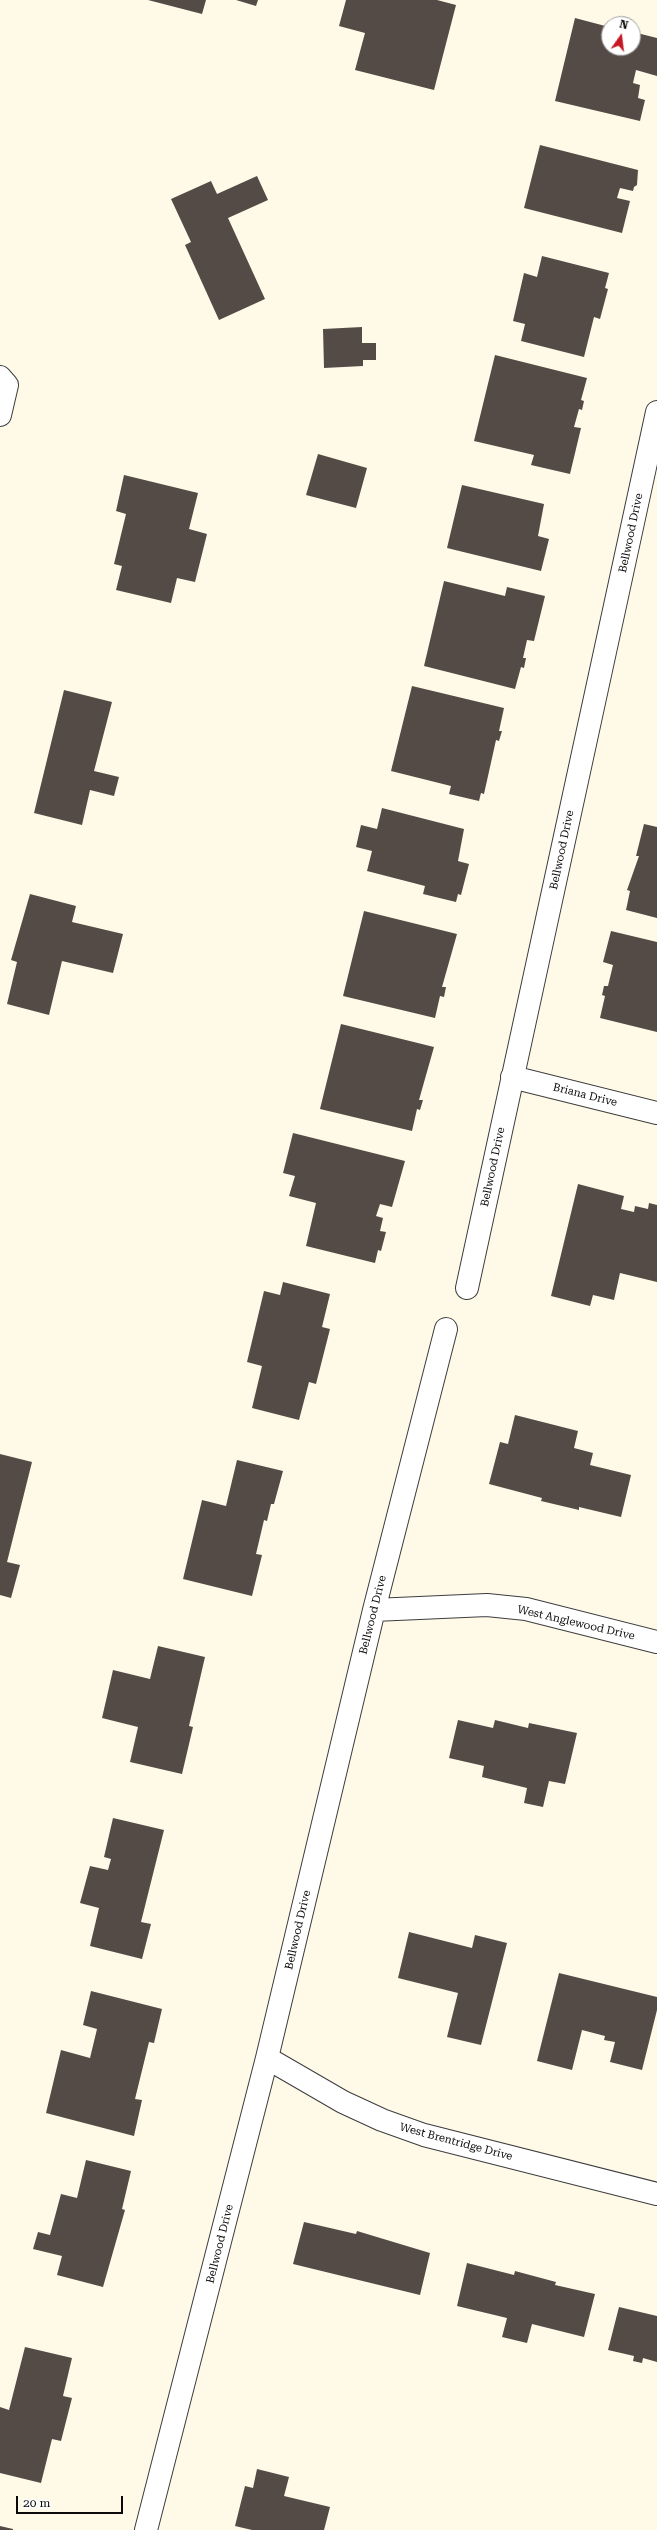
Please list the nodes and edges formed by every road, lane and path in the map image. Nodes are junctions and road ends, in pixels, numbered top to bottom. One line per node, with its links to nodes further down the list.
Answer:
1 (0, 377): 3 (street)
2 (657, 412): 4 (street, Bellwood Drive)
3 (0, 415)
4 (512, 1077): 5 (street, Briana Drive); 6 (street, Bellwood Drive)
5 (657, 1113)
6 (467, 1288)
7 (446, 1329): 8 (street, Bellwood Drive)
8 (374, 1610): 9 (street, West Anglewood Drive); 10 (street, Bellwood Drive)
9 (657, 1642)
10 (267, 2058): 11 (street, West Brentridge Drive); 12 (street, Bellwood Drive)
11 (657, 2194)
12 (146, 2530)

